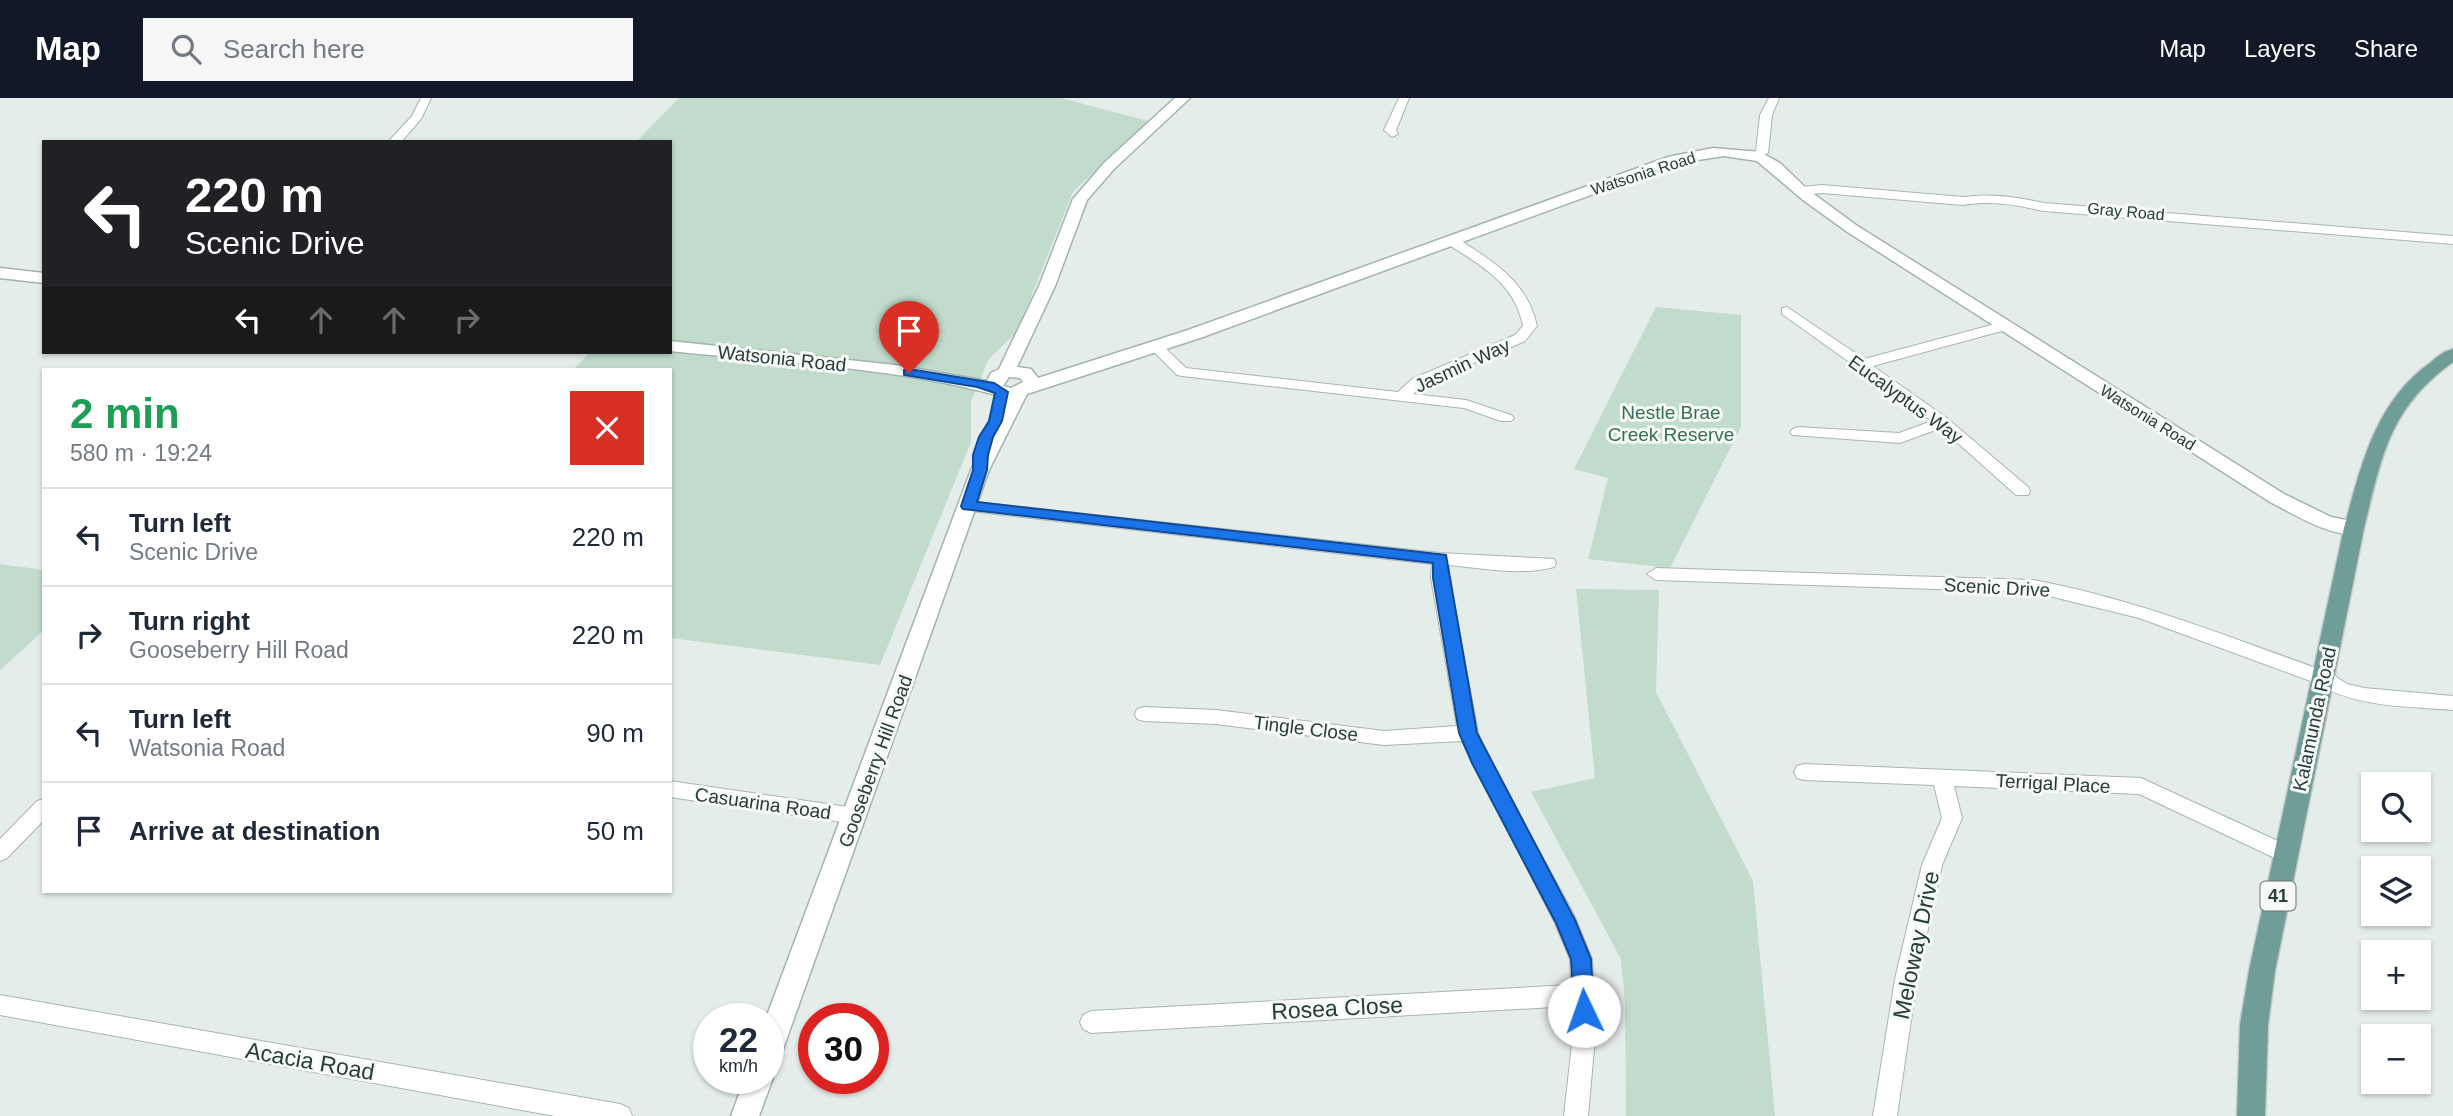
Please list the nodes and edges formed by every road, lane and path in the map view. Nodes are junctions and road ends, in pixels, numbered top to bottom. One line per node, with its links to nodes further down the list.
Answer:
1 (426, 98): 6 (street)
2 (1183, 98): 19 (street, Gooseberry Hill Road)
3 (1404, 98): 5 (street)
4 (1774, 98): 7 (street)
5 (1392, 134)
6 (396, 140)
7 (1755, 155): 8 (street, Watsonia Road); 9 (street, Watsonia Road)
8 (1801, 191): 10 (street, Gray Road); 14 (street, Watsonia Road)
9 (1451, 240): 16 (street, Watsonia Road); 20 (street, Jasmin Way)
10 (2453, 240)
11 (0, 274): 12 (street)
12 (42, 278)
13 (1787, 311): 18 (street, Eucalyptus Way)
14 (2004, 326): 18 (street); 25 (street, Watsonia Road)
15 (672, 346): 19 (street, Watsonia Road)
16 (1155, 346): 19 (street, Watsonia Road); 20 (street, Jasmin Way)
17 (2453, 355): 27 (main road, Kalamunda Road / 41)
18 (1859, 365): 22 (street, Eucalyptus Way)
19 (1013, 381): 26 (street, Gooseberry Hill Road)
20 (1401, 397): 21 (street)
21 (1506, 418)
22 (1943, 422): 23 (street); 24 (street, Eucalyptus Way)
23 (1798, 432)
24 (2022, 491)
25 (2277, 498): 27 (street, Watsonia Road); 28 (street, Watsonia Road)
26 (968, 506): 29 (street); 40 (street, Gooseberry Hill Road)
27 (2354, 528): 28 (main road, Kalamunda Road / 41)
28 (2350, 548): 32 (main road, Kalamunda Road / 41)
29 (1440, 559): 30 (street); 35 (street)
30 (1548, 563)
31 (1656, 574): 32 (street, Scenic Drive)
32 (2323, 678): 33 (street, Scenic Drive); 42 (main road, Kalamunda Road / 41)
33 (2453, 703)
34 (1144, 714): 35 (street, Tingle Close)
35 (1468, 733): 43 (street)
36 (1804, 772): 37 (street, Terrigal Place)
37 (1942, 778): 42 (street, Terrigal Place); 51 (street, Meloway Drive)
38 (672, 789): 40 (street, Casuarina Road)
39 (42, 809): 41 (street)
40 (855, 816): 45 (street, Gooseberry Hill Road)
41 (0, 852)
42 (2286, 854): 52 (main road, Kalamunda Road / 41)
43 (1583, 995): 46 (street, Rosea Close); 50 (street)
44 (0, 1005): 48 (street, Acacia Road)
45 (784, 1009)
46 (1091, 1022)
47 (753, 1094): 49 (street)
48 (620, 1116)
49 (745, 1116)
50 (1576, 1116)
51 (1885, 1116)
52 (2251, 1116)

